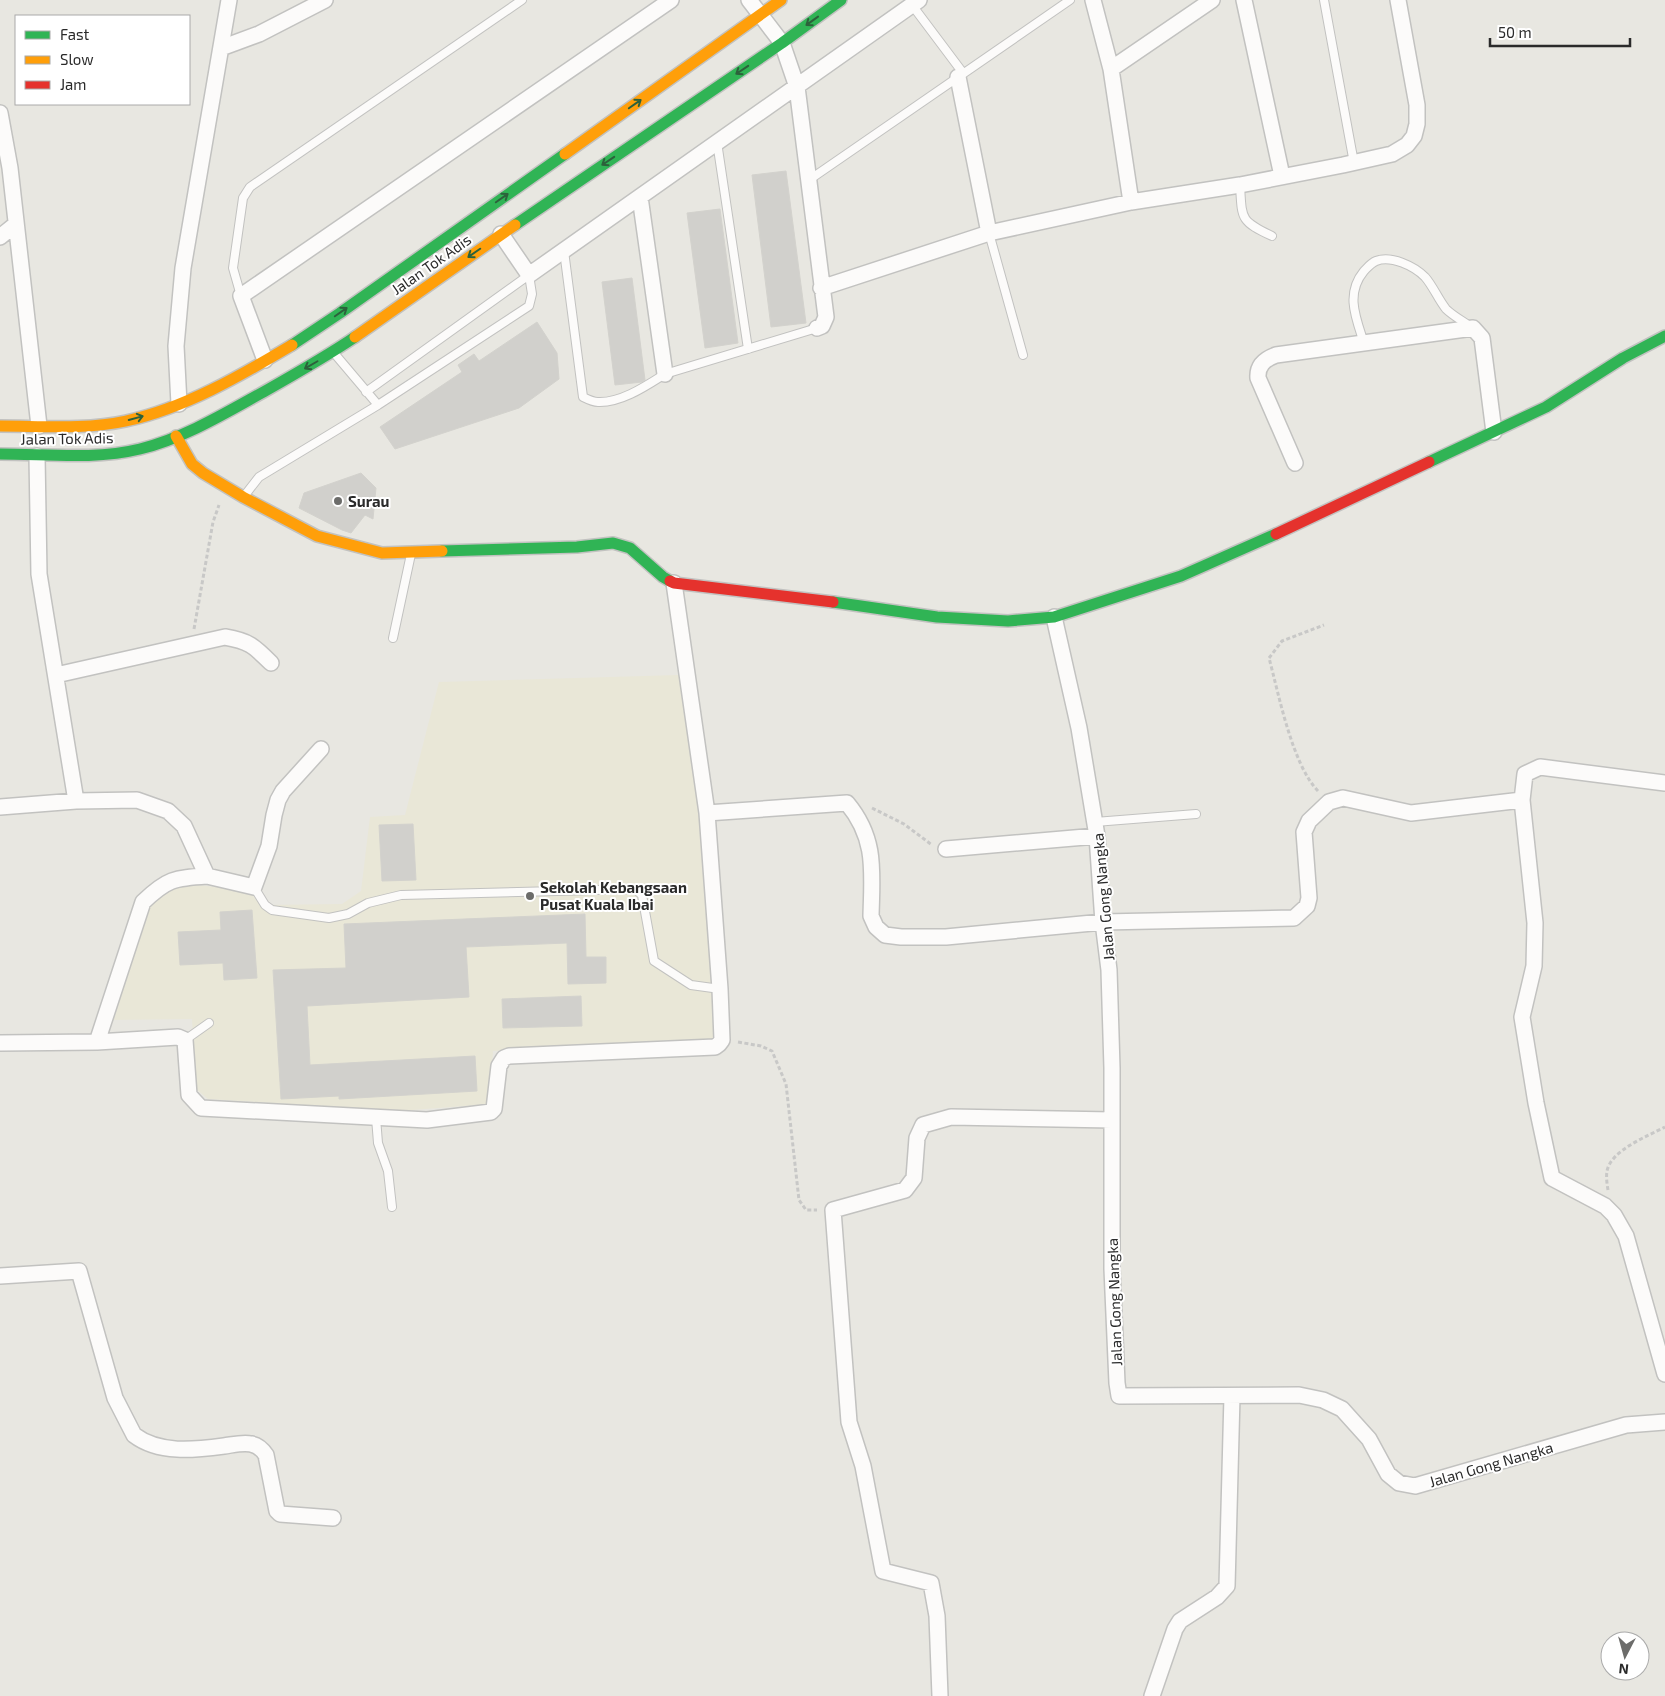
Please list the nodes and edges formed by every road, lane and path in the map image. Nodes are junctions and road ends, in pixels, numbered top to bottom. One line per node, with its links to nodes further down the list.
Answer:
1 (229, 0): 17 (street)
2 (325, 0): 17 (street)
3 (522, 0): 38 (lane)
4 (671, 0): 38 (street)
5 (749, 0): 15 (street)
6 (782, 0): 15 (main road, Jalan Tok Adis)
7 (841, 0): 16 (main road, Jalan Tok Adis, one-way to 16)
8 (1070, 0): 19 (lane)
9 (1093, 0): 18 (street)
10 (1212, 0): 18 (street)
11 (1244, 0): 25 (street)
12 (1324, 0): 23 (lane)
13 (1398, 0): 23 (street)
14 (916, 3): 19 (lane); 20 (street)
15 (761, 14): 16 (street); 46 (main road, Jalan Tok Adis, one-way to 15)
16 (782, 42): 20 (street); 32 (main road, Jalan Tok Adis, one-way to 32)
17 (220, 48): 49 (street)
18 (1111, 69): 29 (street)
19 (961, 75): 26 (lane); 31 (street)
20 (797, 87): 22 (street); 26 (street)
21 (0, 113): 24 (street)
22 (717, 142): 28 (street); 43 (lane)
23 (1354, 163): 25 (street)
24 (5, 169): 30 (street)
25 (1282, 176): 27 (street)
26 (809, 180): 37 (street)
27 (1240, 185): 29 (street); 33 (lane)
28 (640, 197): 35 (street); 47 (street)
29 (1130, 202): 31 (street)
30 (16, 224): 34 (street); 52 (street)
31 (989, 232): 37 (street); 45 (lane)
32 (501, 234): 36 (street); 44 (main road, Jalan Tok Adis, one-way to 44)
33 (1272, 236)
34 (0, 237)
35 (564, 251): 36 (street); 47 (lane)
36 (529, 275): 48 (lane); 50 (lane)
37 (821, 288): 39 (street)
38 (241, 296): 46 (street)
39 (817, 328): 43 (lane)
40 (1473, 328): 42 (street); 42 (lane); 53 (street)
41 (1665, 336): 53 (main road)
42 (1364, 343): 57 (street)
43 (748, 349): 47 (lane)
44 (333, 352): 48 (lane); 54 (main road, Jalan Tok Adis, one-way to 54)
45 (1023, 355)
46 (265, 360): 49 (main road, Jalan Tok Adis)
47 (664, 374)
48 (366, 392): 50 (lane)
49 (179, 404): 52 (main road, Jalan Tok Adis, one-way to 49)
50 (378, 405): 59 (lane)
51 (0, 426): 52 (main road, Jalan Tok Adis)
52 (39, 426)
53 (1494, 432): 62 (main road)
54 (176, 436): 56 (main road, Jalan Tok Adis); 58 (main road)
55 (0, 454): 56 (main road, Jalan Tok Adis)
56 (37, 456): 67 (street)
57 (1295, 463)
58 (226, 487): 59 (main road); 65 (path)
59 (243, 497): 60 (main road)
60 (412, 552): 61 (main road); 64 (lane)
61 (674, 583): 62 (main road); 75 (street)
62 (1054, 617): 77 (street, Jalan Gong Nangka)
63 (1324, 625): 72 (path)
64 (394, 638)
65 (195, 644): 66 (street); 67 (street)
66 (271, 663)
67 (56, 675): 71 (street)
68 (321, 748): 80 (street)
69 (1665, 783): 70 (street)
70 (1522, 800): 72 (street); 93 (street)
71 (76, 801): 74 (street); 79 (street)
72 (1329, 802): 81 (street)
73 (847, 803): 75 (street); 78 (path); 81 (street)
74 (0, 807)
75 (707, 813): 82 (street)
76 (1196, 814): 77 (lane)
77 (1096, 829): 78 (street); 81 (street, Jalan Gong Nangka)
78 (946, 849)
79 (207, 876): 80 (street); 86 (street)
80 (254, 887): 82 (lane)
81 (1103, 922): 89 (street, Jalan Gong Nangka)
82 (720, 988): 85 (street)
83 (209, 1023): 84 (lane)
84 (185, 1040): 86 (street); 88 (street)
85 (722, 1040): 88 (street); 92 (path)
86 (97, 1042): 87 (street)
87 (0, 1043)
88 (376, 1118): 91 (lane)
89 (1112, 1120): 92 (street); 96 (street, Jalan Gong Nangka)
90 (1665, 1127): 93 (path)
91 (392, 1207)
92 (833, 1210): 99 (street)
93 (1614, 1215): 95 (street)
94 (0, 1276): 98 (street)
95 (1665, 1374)
96 (1232, 1396): 97 (street, Jalan Gong Nangka); 100 (street)
97 (1665, 1422)
98 (333, 1518)
99 (940, 1696)
100 (1152, 1696)

